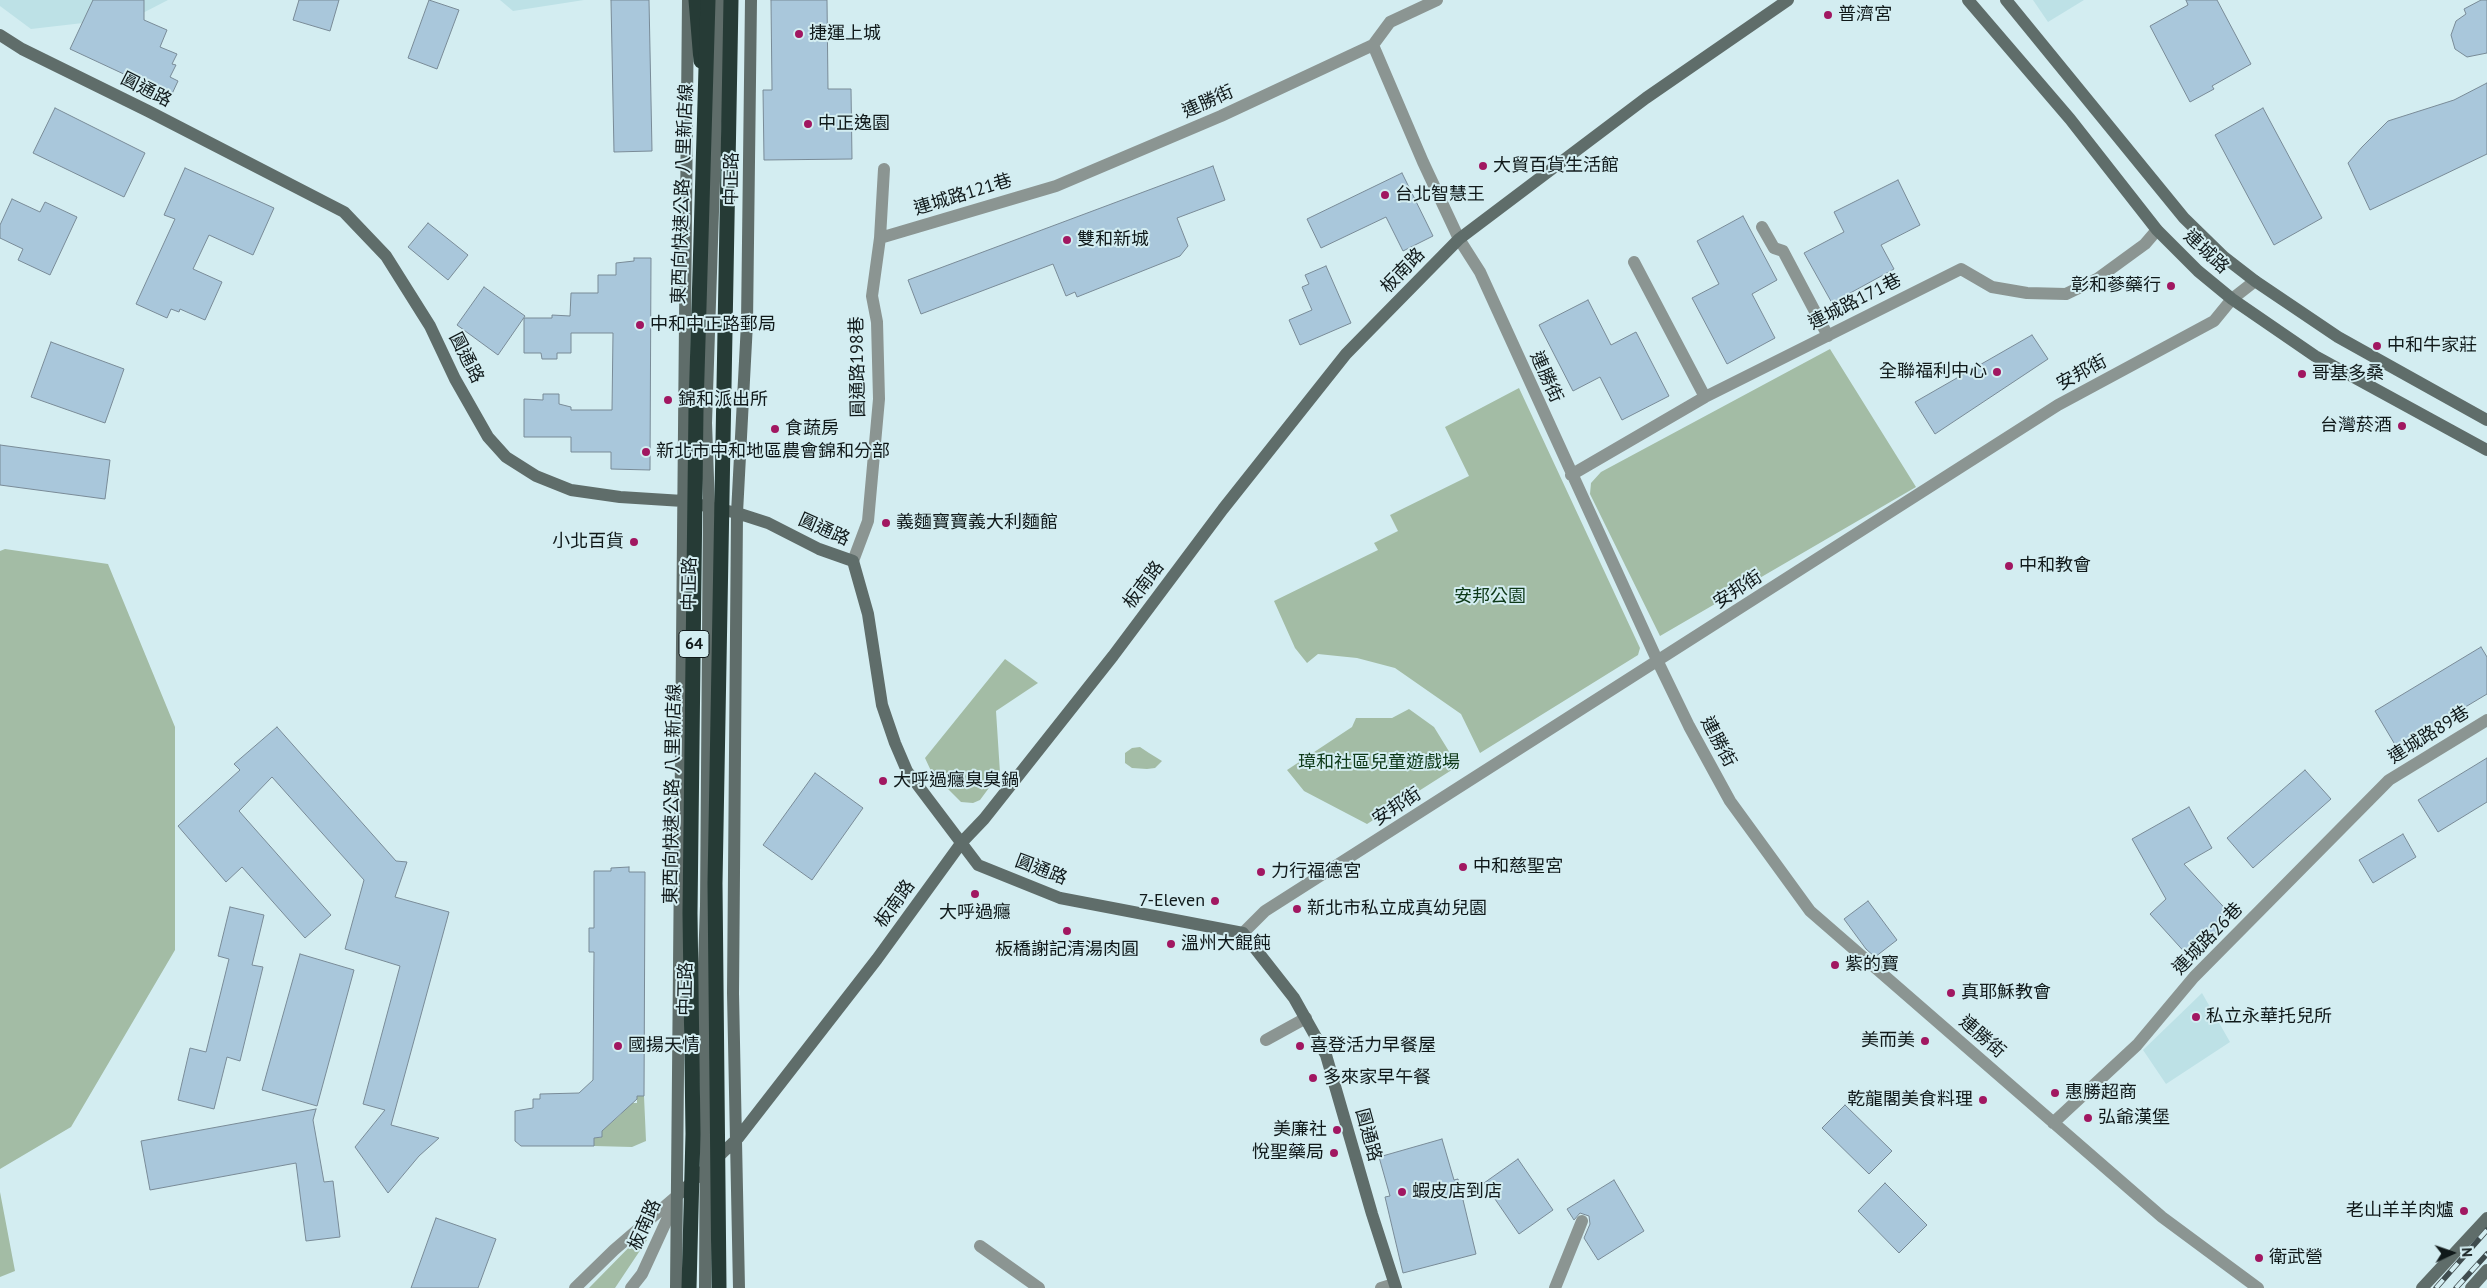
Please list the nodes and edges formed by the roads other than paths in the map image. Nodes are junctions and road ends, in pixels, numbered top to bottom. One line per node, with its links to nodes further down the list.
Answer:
1 (688, 0): 28 (main road, 中正路)
2 (696, 0): 13 (highway, bridge)
3 (708, 0): 13 (highway, 東西向快速公路 八里新店線 / 64, bridge)
4 (720, 0): 29 (main road, 中正路)
5 (731, 0): 53 (highway, 64, bridge)
6 (751, 0): 30 (main road, 中正路)
7 (1437, 0): 12 (street, 連勝街)
8 (1788, 0): 19 (main road, 板南路)
9 (1968, 0): 17 (main road, 連城路)
10 (2006, 0): 21 (main road, 連城路)
11 (0, 36): 28 (main road, 圓通路)
12 (1373, 45): 15 (street, 連勝街); 19 (street, 連勝街)
13 (704, 105): 51 (highway, 東西向快速公路 八里新店線 / 64, bridge)
14 (884, 170): 18 (street, 圓通路198巷)
15 (1056, 186): 18 (street, 連城路121巷)
16 (1762, 227): 23 (street)
17 (2157, 230): 22 (main road, 連城路); 23 (street, 連城路171巷)
18 (880, 238): 31 (street, 圓通路198巷)
19 (1459, 239): 27 (street, 連勝街); 35 (main road, 板南路)
20 (1634, 262): 24 (street)
21 (2255, 281): 22 (street, 安邦街); 25 (main road, 連城路)
22 (2232, 299): 26 (main road, 連城路); 32 (street, 安邦街)
23 (1828, 336): 24 (street, 連城路171巷)
24 (1705, 397): 27 (street, 連城路171巷)
25 (2487, 420)
26 (2487, 450)
27 (1571, 476): 32 (street, 連勝街)
28 (683, 501): 29 (main road, 圓通路); 42 (main road, 中正路)
29 (709, 506): 30 (main road, 圓通路); 41 (main road, 中正路)
30 (737, 513): 31 (main road, 圓通路); 40 (main road, 中正路)
31 (853, 562): 35 (main road, 圓通路)
32 (1658, 662): 36 (street, 安邦街); 39 (street, 連勝街)
33 (2487, 720): 34 (street, 連城路89巷)
34 (2389, 780): 39 (street, 連城路26巷)
35 (962, 842): 36 (main road, 圓通路); 40 (main road, 板南路)
36 (1242, 933): 37 (main road, 圓通路)
37 (1306, 1018): 38 (street); 47 (main road, 圓通路)
38 (1266, 1040)
39 (2053, 1122): 58 (street, 連勝街)
40 (738, 1138): 41 (main road, 板南路); 54 (main road, 中正路)
41 (705, 1167): 42 (main road, 板南路); 52 (main road, 中正路)
42 (678, 1196): 48 (street); 49 (street, 板南路); 50 (main road, 中正路)
43 (1582, 1221): 57 (street)
44 (2486, 1222): 59 (main road)
45 (980, 1246): 55 (street)
46 (2487, 1270): 60 (main road)
47 (1395, 1286): 56 (street)
48 (575, 1288)
49 (631, 1288)
50 (676, 1288)
51 (689, 1288)
52 (705, 1288)
53 (719, 1288)
54 (739, 1288)
55 (1039, 1288)
56 (1381, 1288)
57 (1555, 1288)
58 (2258, 1288)
59 (2422, 1288)
60 (2471, 1288)

